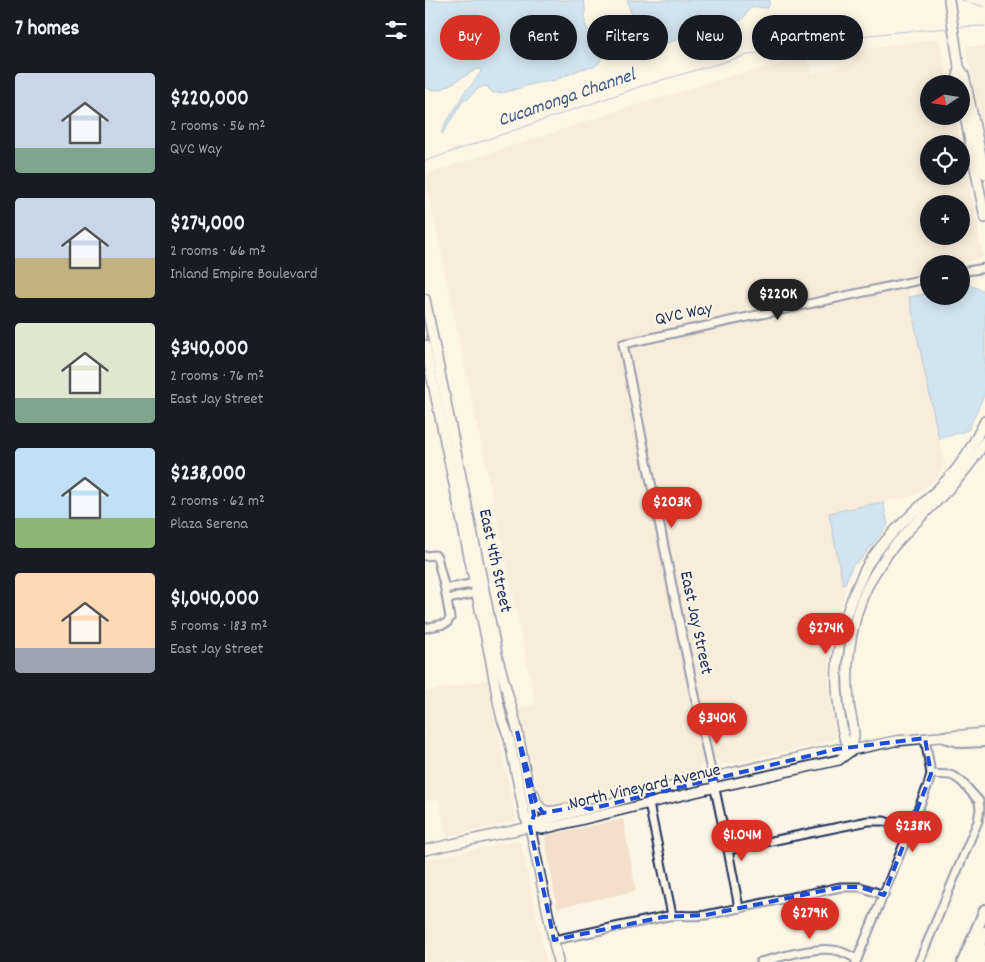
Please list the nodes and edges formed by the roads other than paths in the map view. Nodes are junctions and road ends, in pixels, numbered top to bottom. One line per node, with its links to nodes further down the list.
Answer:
1 (949, 1): 2 (main road)
2 (959, 67): 3 (main road); 5 (main road)
3 (958, 75)
4 (967, 125): 6 (main road)
5 (985, 174)
6 (985, 218)
7 (985, 268): 8 (street)
8 (970, 270)
9 (920, 280): 11 (street, QVC Way)
10 (425, 299): 12 (main road, East 4th Street)
11 (623, 344): 28 (street, East Jay Street)
12 (428, 346): 16 (main road, East 4th Street); 21 (main road, East 4th Street)
13 (985, 421): 26 (main road)
14 (985, 441): 26 (main road)
15 (425, 556): 17 (street)
16 (475, 583): 17 (street); 18 (main road, East 4th Street)
17 (445, 589): 19 (street)
18 (477, 593): 19 (street); 34 (main road, East 4th Street)
19 (447, 599): 20 (street)
20 (425, 628)
21 (517, 731): 32 (main road); 34 (main road, East 4th Street)
22 (985, 733): 23 (main road, North Vineyard Avenue)
23 (944, 737): 24 (main road, North Vineyard Avenue); 25 (highway)
24 (925, 738): 26 (main road, North Vineyard Avenue); 27 (street)
25 (985, 741)
26 (852, 750): 28 (main road, North Vineyard Avenue); 29 (main road, North Vineyard Avenue)
27 (931, 774): 35 (street); 49 (street)
28 (713, 778): 29 (street, East Jay Street); 30 (main road, North Vineyard Avenue)
29 (715, 788): 31 (main road, North Vineyard Avenue); 37 (street, East Jay Street)
30 (648, 792): 32 (main road, North Vineyard Avenue); 33 (main road)
31 (649, 804): 33 (main road, North Vineyard Avenue); 42 (street)
32 (590, 809): 34 (main road, North Vineyard Avenue)
33 (604, 815): 34 (main road, North Vineyard Avenue)
34 (530, 827): 36 (main road, North Vineyard Avenue); 44 (main road, East 4th Street)
35 (910, 831): 37 (street); 38 (street)
36 (425, 850)
37 (729, 850): 40 (street, East Jay Street)
38 (884, 895): 40 (street); 46 (street)
39 (985, 900): 41 (highway)
40 (739, 908): 42 (street)
41 (983, 915): 50 (highway)
42 (671, 916): 44 (street)
43 (985, 932): 51 (highway)
44 (554, 940): 47 (main road, East 4th Street)
45 (985, 950): 52 (highway)
46 (857, 960): 48 (street)
47 (558, 962)
48 (760, 962)
49 (919, 962)
50 (963, 962)
51 (972, 962)
52 (980, 962)

